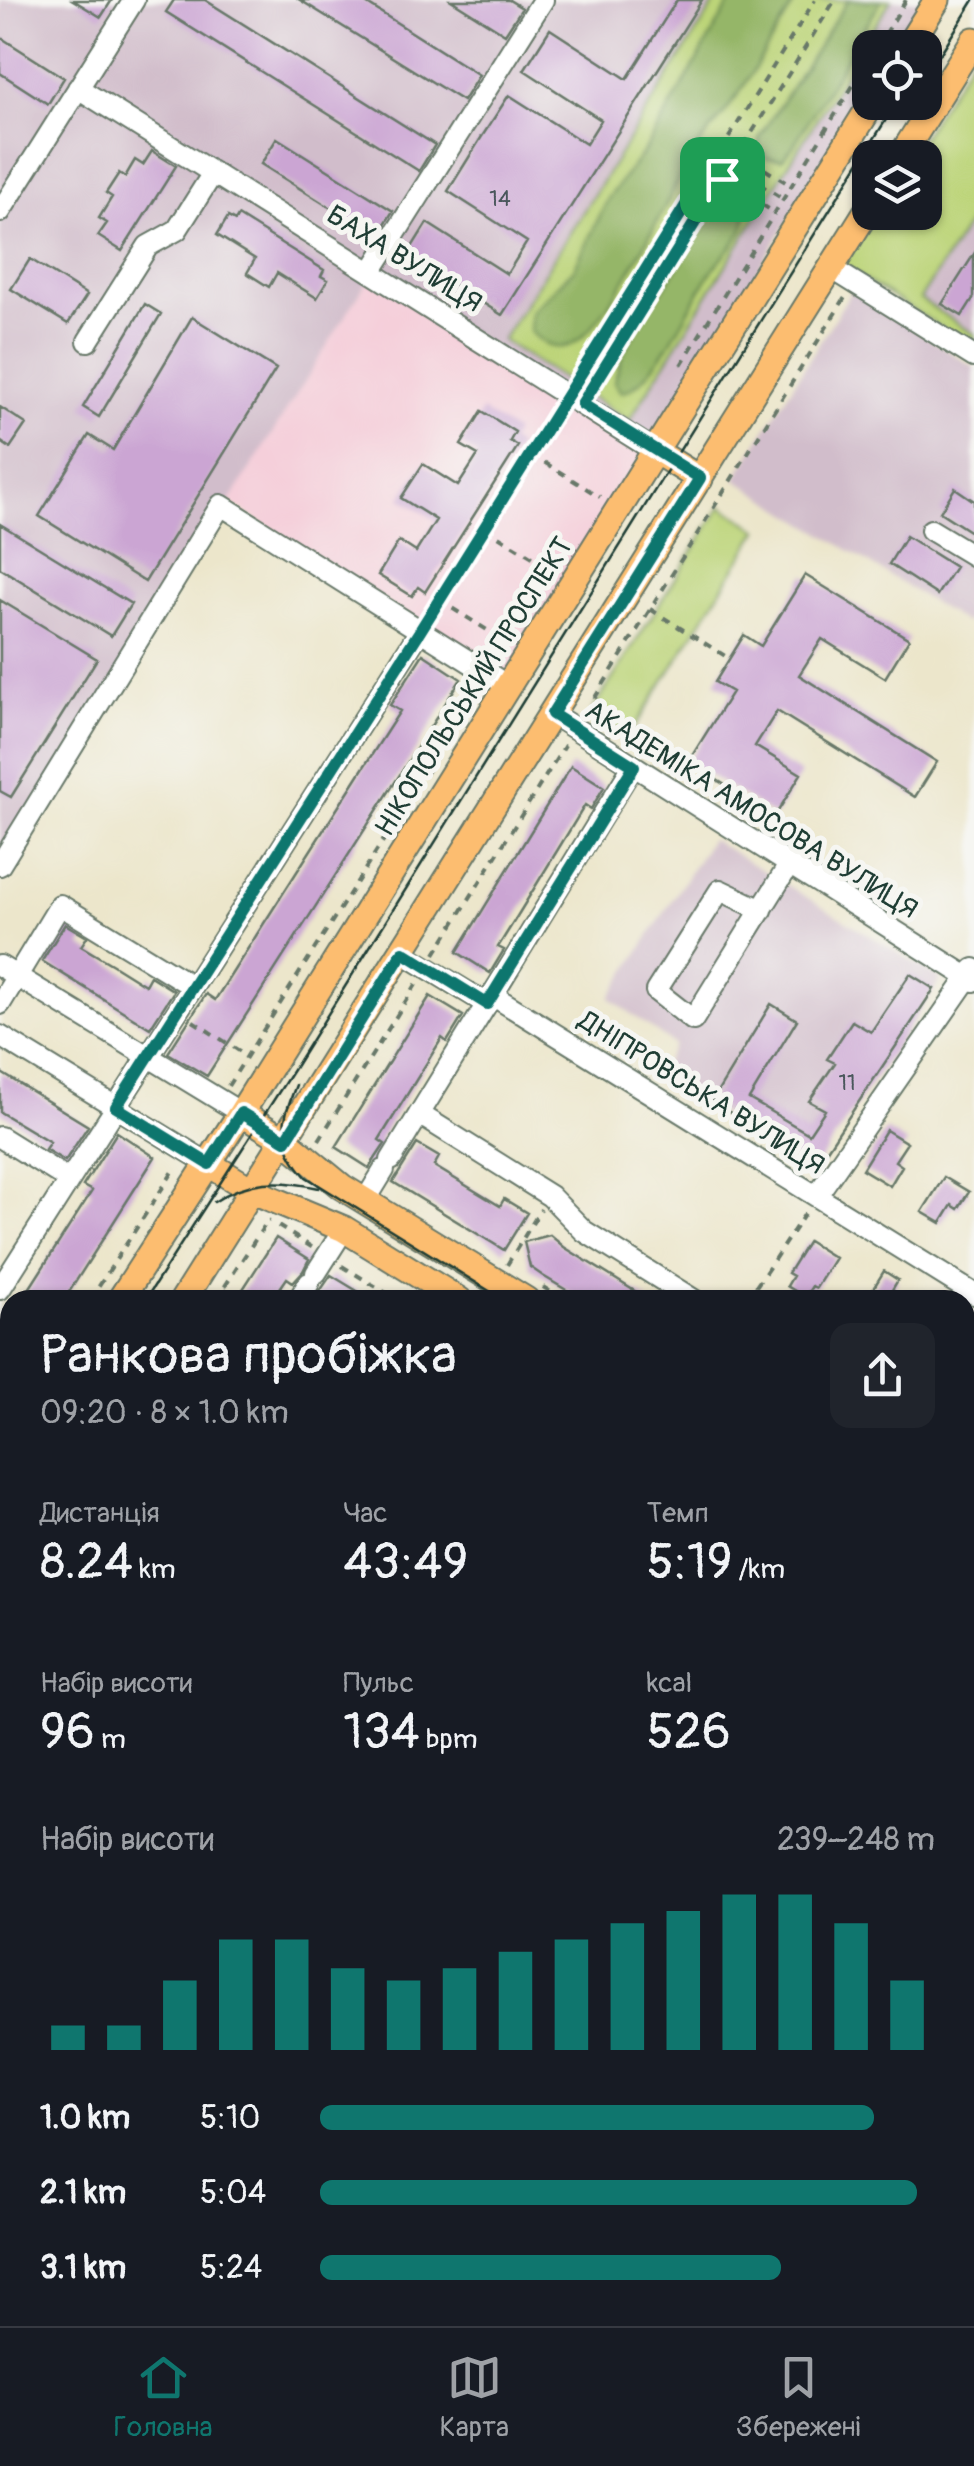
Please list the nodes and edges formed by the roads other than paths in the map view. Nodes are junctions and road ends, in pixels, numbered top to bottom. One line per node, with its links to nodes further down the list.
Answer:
1 (134, 0): 6 (street)
2 (544, 0): 13 (street)
3 (937, 0): 4 (main road)
4 (918, 30)
5 (974, 40): 8 (main road)
6 (78, 88): 9 (street, БАХА ВУЛИЦЯ); 10 (street)
7 (862, 120): 16 (main road, НІКОПОЛЬСЬКИЙ ПРОСПЕКТ)
8 (911, 140)
9 (213, 172): 13 (street, БАХА ВУЛИЦЯ); 14 (street)
10 (0, 212)
11 (855, 230): 12 (main road)
12 (831, 268): 15 (street); 17 (main road)
13 (371, 272): 16 (street, БАХА ВУЛИЦЯ)
14 (88, 342)
15 (974, 358)
16 (655, 451): 17 (main road, БАХА ВУЛИЦЯ); 21 (main road, НІКОПОЛЬСЬКИЙ ПРОСПЕКТ)
17 (700, 478): 22 (main road)
18 (931, 530): 19 (street)
19 (974, 556)
20 (420, 631): 21 (street); 24 (street); 30 (street)
21 (508, 686): 36 (main road, НІКОПОЛЬСЬКИЙ ПРОСПЕКТ)
22 (552, 714): 23 (street, АКАДЕМІКА АМОСОВА ВУЛИЦЯ); 27 (main road)
23 (634, 766): 25 (street, АКАДЕМІКА АМОСОВА ВУЛИЦЯ); 31 (street)
24 (0, 865)
25 (790, 865): 26 (street); 29 (street, АКАДЕМІКА АМОСОВА ВУЛИЦЯ)
26 (762, 910): 26 (street)
27 (403, 952): 31 (street, ДНІПРОВСЬКА ВУЛИЦЯ); 39 (main road)
28 (8, 971): 30 (street); 32 (street); 34 (street)
29 (972, 976): 43 (street)
30 (192, 986): 34 (street)
31 (490, 1000): 37 (street); 43 (street, ДНІПРОВСЬКА ВУЛИЦЯ)
32 (0, 1004)
33 (0, 1036): 35 (street)
34 (148, 1056): 35 (street); 36 (street)
35 (116, 1107): 40 (street); 41 (street)
36 (241, 1113): 39 (main road); 40 (main road, НІКОПОЛЬСЬКИЙ ПРОСПЕКТ)
37 (419, 1114): 44 (street); 52 (street)
38 (0, 1137): 41 (street)
39 (286, 1140): 42 (main road); 44 (main road)
40 (209, 1164): 42 (main road); 48 (main road, НІКОПОЛЬСЬКИЙ ПРОСПЕКТ)
41 (69, 1180): 47 (street)
42 (253, 1191): 45 (main road); 49 (main road)
43 (816, 1195): 53 (street, ДНІПРОВСЬКА ВУЛИЦЯ)
44 (366, 1201): 51 (main road)
45 (344, 1230): 46 (street); 50 (main road)
46 (308, 1285)
47 (0, 1289)
48 (127, 1290)
49 (189, 1290)
50 (443, 1290)
51 (510, 1290)
52 (678, 1290)
53 (968, 1290)

